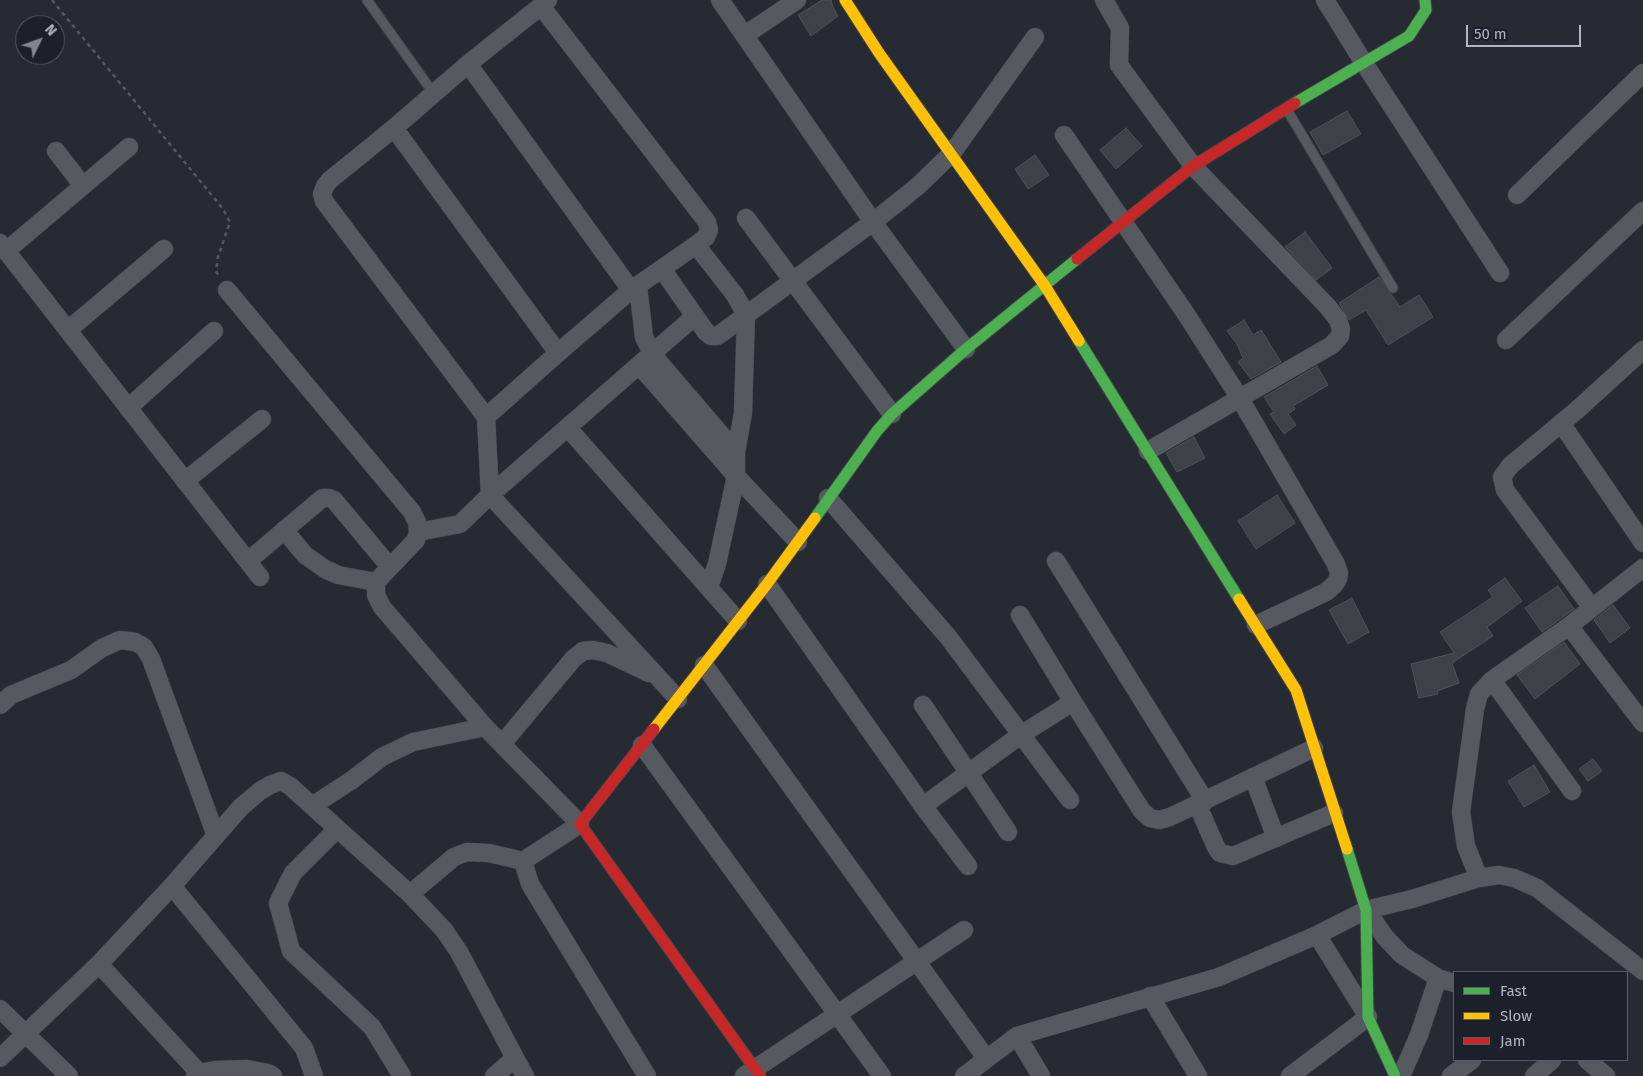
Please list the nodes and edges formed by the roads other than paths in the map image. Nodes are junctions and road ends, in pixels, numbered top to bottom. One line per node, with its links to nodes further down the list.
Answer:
1 (368, 0): 14 (lane)
2 (720, 0): 9 (street)
3 (797, 0): 9 (street)
4 (845, 0): 20 (street)
5 (1104, 0): 21 (street)
6 (1325, 0): 11 (street)
7 (1425, 0): 11 (street)
8 (544, 3): 12 (street); 28 (street)
9 (745, 35): 26 (street)
10 (1035, 37): 20 (street)
11 (1364, 63): 15 (street); 32 (street)
12 (468, 64): 14 (street); 35 (street)
13 (1643, 73): 23 (street)
14 (434, 94): 16 (street)
15 (1286, 108): 21 (street); 36 (lane)
16 (394, 128): 44 (street); 50 (street)
17 (1064, 135): 27 (street)
18 (129, 147): 22 (street)
19 (56, 151): 22 (street)
20 (952, 152): 26 (street); 34 (street)
21 (1192, 166): 27 (street); 47 (street)
22 (83, 186): 29 (street)
23 (1517, 195)
24 (1643, 211): 42 (street)
25 (746, 218): 33 (street)
26 (873, 222): 33 (street); 43 (street)
27 (1124, 222): 34 (street); 47 (street)
28 (696, 244): 31 (street); 38 (street)
29 (3, 247): 40 (street)
30 (164, 249): 40 (street)
31 (662, 269): 35 (street); 39 (street)
32 (1500, 273)
33 (792, 281): 38 (street); 49 (street)
34 (1045, 286): 43 (street); 54 (street)
35 (635, 288): 44 (street); 45 (street)
36 (1393, 288)
37 (227, 290): 61 (street)
38 (746, 314): 39 (street); 55 (street)
39 (696, 316): 45 (street)
40 (68, 330): 48 (street)
41 (214, 331): 48 (street)
42 (1506, 340)
43 (966, 350): 49 (street)
44 (558, 354): 50 (street)
45 (645, 359): 53 (street); 55 (street); 56 (street)
46 (1641, 359): 52 (street)
47 (1239, 397): 54 (street); 75 (street)
48 (128, 408): 57 (street)
49 (892, 414): 59 (street)
50 (486, 417): 58 (street)
51 (262, 419): 57 (street)
52 (1561, 423): 63 (street); 72 (street)
53 (568, 428): 58 (street); 71 (street)
54 (1148, 451): 75 (street)
55 (736, 452): 56 (street)
56 (736, 476): 62 (street); 71 (street)
57 (185, 481): 64 (street)
58 (490, 495): 61 (street); 78 (street)
59 (828, 498): 62 (street); 86 (street)
60 (284, 530): 64 (street); 66 (street); 69 (street)
61 (418, 532): 66 (street)
62 (798, 542): 70 (street)
63 (1643, 543)
64 (248, 561): 68 (street)
65 (1056, 561): 94 (street)
66 (390, 567): 69 (street)
67 (1643, 568): 72 (street)
68 (260, 577)
69 (376, 582): 85 (street)
70 (766, 584): 74 (street); 96 (street)
71 (709, 587): 74 (street)
72 (1592, 608): 76 (street)
73 (1020, 616): 81 (street)
74 (738, 621): 77 (street)
75 (1256, 625): 89 (street)
76 (1569, 626): 79 (street); 84 (street)
77 (704, 665): 80 (street); 111 (street)
78 (656, 676): 80 (street); 87 (street)
79 (1492, 680): 92 (street); 105 (street)
80 (678, 699): 88 (street)
81 (1073, 702): 86 (street); 94 (street)
82 (0, 705): 101 (street)
83 (923, 705): 90 (street)
84 (1643, 723)
85 (485, 727): 87 (street); 95 (street)
86 (1022, 734): 90 (street); 93 (street)
87 (502, 744): 98 (street)
88 (642, 745): 98 (street); 117 (street)
89 (1314, 748): 91 (street); 97 (street)
90 (969, 772): 96 (street); 100 (street)
91 (1253, 777): 94 (street); 102 (street)
92 (1572, 791)
93 (1070, 800)
94 (1201, 802): 102 (street)
95 (312, 806): 99 (street); 101 (street)
96 (923, 806): 104 (street)
97 (1334, 813): 102 (street); 108 (street)
98 (580, 824): 103 (street); 127 (street)
99 (337, 829): 107 (street); 132 (street)
100 (1008, 832)
101 (216, 836): 106 (street)
102 (1276, 838)
103 (523, 861): 107 (street); 135 (street)
104 (968, 866)
105 (1479, 878): 108 (street); 113 (street)
106 (172, 886): 112 (street); 131 (street)
107 (410, 894): 122 (street)
108 (1366, 910): 110 (street); 114 (street); 118 (street)
109 (964, 930): 111 (street)
110 (1317, 935): 115 (street); 118 (street)
111 (918, 961): 117 (street); 123 (street)
112 (99, 964): 119 (street); 128 (street)
113 (1643, 971)
114 (1446, 981): 142 (street)
115 (1150, 996): 120 (street); 139 (street)
116 (0, 1008): 119 (street)
117 (836, 1014): 127 (street); 136 (street)
118 (1368, 1017): 140 (street); 141 (street)
119 (25, 1034): 121 (street); 129 (street)
120 (1018, 1036): 123 (street); 138 (street)
121 (0, 1058)
122 (515, 1058): 133 (street); 134 (street)
123 (986, 1058): 137 (street)
124 (1471, 1061): 143 (street)
125 (1551, 1061): 144 (street)
126 (1588, 1061): 145 (street)
127 (753, 1074)
128 (199, 1075): 130 (street)
129 (69, 1076)
130 (273, 1076)
131 (314, 1076)
132 (402, 1076)
133 (494, 1076)
134 (525, 1076)
135 (647, 1076)
136 (882, 1076)
137 (964, 1076)
138 (1041, 1076)
139 (1198, 1076)
140 (1290, 1076)
141 (1395, 1076)
142 (1401, 1076)
143 (1451, 1076)
144 (1534, 1076)
145 (1606, 1076)

